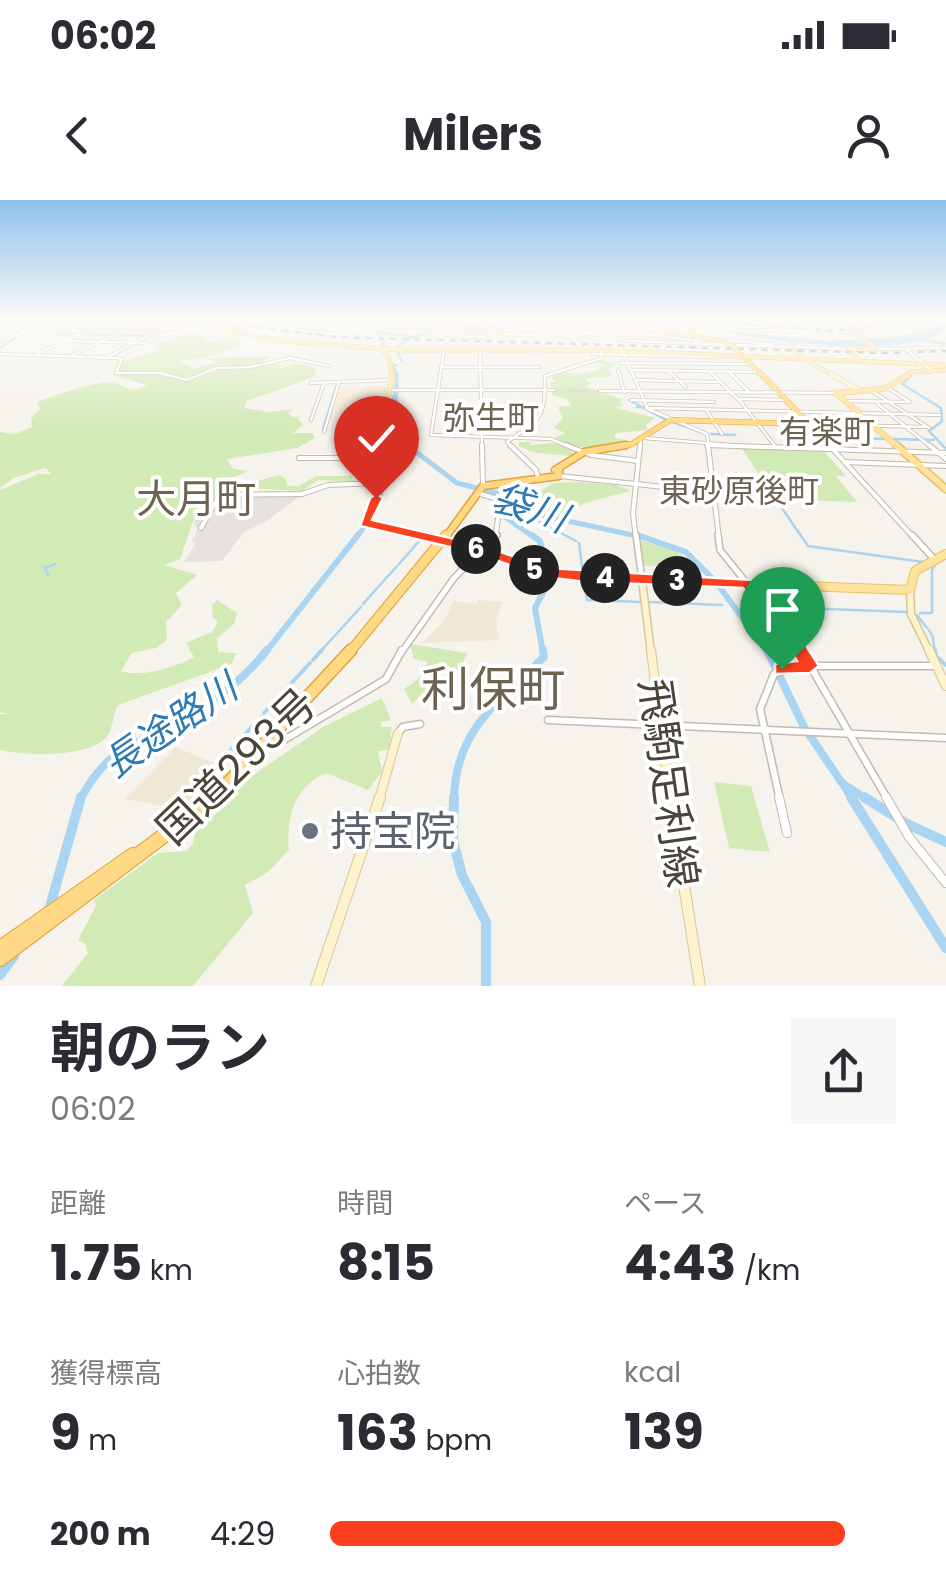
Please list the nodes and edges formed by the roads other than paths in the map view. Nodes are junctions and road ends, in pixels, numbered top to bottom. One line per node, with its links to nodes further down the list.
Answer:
1 (84, 357): 15 (street)
2 (388, 357): 38 (main road)
3 (443, 357): 25 (street)
4 (480, 357): 26 (street)
5 (602, 357): 51 (street)
6 (625, 357): 20 (street)
7 (658, 357): 18 (street)
8 (697, 357): 19 (street)
9 (716, 357): 21 (street)
10 (745, 357): 22 (highway)
11 (795, 357): 12 (main road)
12 (801, 357): 16 (main road); 59 (main road)
13 (855, 357): 16 (main road)
14 (915, 357): 23 (street, bridge)
15 (108, 358): 24 (street)
16 (859, 360): 23 (main road)
17 (620, 363): 20 (street)
18 (661, 363): 19 (street); 20 (street); 34 (street)
19 (704, 363): 21 (street); 35 (street)
20 (628, 364): 31 (street)
21 (722, 364): 22 (street); 36 (street)
22 (752, 364): 37 (highway)
23 (924, 364): 28 (main road); 29 (street)
24 (329, 366)
25 (442, 367): 26 (street); 49 (street)
26 (481, 367): 27 (street); 50 (street)
27 (540, 367)
28 (946, 367): 29 (main road)
29 (930, 369): 47 (main road)
30 (618, 370): 54 (street)
31 (630, 370): 32 (street); 39 (street)
32 (643, 370): 33 (street); 40 (street)
33 (657, 370): 34 (street); 41 (street)
34 (668, 370): 35 (street); 43 (street)
35 (710, 371): 36 (street); 44 (street)
36 (728, 371): 37 (street); 57 (street)
37 (760, 372): 58 (highway)
38 (390, 380): 42 (street); 48 (main road)
39 (635, 380): 40 (street); 55 (street)
40 (648, 381): 41 (street); 56 (street)
41 (662, 381): 43 (street); 60 (street)
42 (339, 382): 45 (street); 101 (street)
43 (680, 382): 44 (street); 65 (street)
44 (717, 382): 62 (street)
45 (324, 383): 46 (street); 92 (street)
46 (312, 384)
47 (888, 388): 64 (main road); 67 (street)
48 (389, 390): 49 (street); 108 (main road)
49 (438, 390): 50 (street); 104 (street)
50 (481, 390): 51 (street); 104 (street)
51 (543, 390): 52 (street); 105 (street)
52 (554, 390)
53 (600, 391): 54 (street)
54 (624, 392): 55 (street)
55 (639, 392): 56 (street); 70 (street)
56 (653, 392): 60 (street); 71 (street)
57 (749, 392): 58 (street); 62 (street)
58 (780, 392): 63 (street); 73 (highway)
59 (863, 392): 63 (main road); 64 (main road)
60 (668, 393): 61 (street); 72 (street)
61 (684, 393): 65 (street); 74 (street)
62 (730, 393): 65 (street); 68 (street)
63 (836, 393): 77 (main road)
64 (874, 393): 66 (street)
65 (697, 394): 75 (street)
66 (884, 397): 67 (street); 79 (street)
67 (903, 397): 79 (street)
68 (738, 399): 73 (street); 85 (street)
69 (631, 400): 70 (street)
70 (643, 400): 71 (street); 80 (street)
71 (656, 400): 72 (street); 81 (street)
72 (672, 400): 74 (street); 82 (street)
73 (787, 400): 86 (highway)
74 (688, 401): 75 (street); 83 (street)
75 (702, 401): 76 (street); 84 (street)
76 (714, 402)
77 (845, 402): 78 (street); 87 (main road)
78 (876, 402): 79 (street); 88 (street)
79 (892, 402): 89 (street)
80 (646, 408): 81 (street); 91 (street)
81 (660, 408): 82 (street); 91 (street)
82 (676, 408): 83 (street); 96 (street)
83 (692, 409): 84 (street); 94 (street)
84 (706, 409): 85 (street); 95 (street)
85 (748, 410): 86 (street); 97 (street)
86 (798, 412): 87 (street); 98 (highway)
87 (858, 413): 88 (street); 99 (main road)
88 (891, 414): 89 (street); 100 (street)
89 (908, 414): 90 (street); 100 (street)
90 (940, 415)
91 (662, 417): 93 (street)
92 (311, 420)
93 (672, 420): 96 (highway); 106 (highway)
94 (699, 420): 95 (highway); 96 (highway); 102 (street)
95 (714, 421): 97 (highway); 103 (street)
96 (682, 422): 102 (street)
97 (756, 422): 98 (highway); 110 (street)
98 (808, 424): 99 (street); 111 (street)
99 (872, 425): 100 (street); 112 (main road)
100 (906, 426): 113 (street)
101 (324, 432)
102 (704, 432): 109 (street)
103 (722, 434)
104 (482, 436): 105 (street); 126 (street)
105 (516, 436): 114 (street); 122 (street)
106 (640, 441): 109 (street); 114 (highway); 118 (street)
107 (346, 444): 108 (street)
108 (380, 444): 116 (main road)
109 (708, 445): 110 (street); 127 (street)
110 (776, 447): 111 (street)
111 (832, 449): 112 (street); 119 (street)
112 (902, 451): 113 (street); 120 (main road)
113 (938, 452): 117 (street)
114 (586, 454): 118 (street); 121 (highway)
115 (299, 458): 116 (street)
116 (378, 458): 123 (main road)
117 (946, 459): 120 (street)
118 (638, 461): 124 (street)
119 (844, 462): 120 (street); 132 (street)
120 (918, 465): 125 (main road)
121 (559, 472): 122 (highway); 124 (street)
122 (538, 478): 126 (highway)
123 (378, 483): 128 (street); 129 (main road)
124 (636, 484): 127 (street); 133 (street)
125 (946, 489)
126 (480, 490): 129 (highway, 国道293号); 130 (street)
127 (712, 492): 134 (street)
128 (201, 528)
129 (442, 540): 130 (main road); 146 (highway, 国道293号); 149 (highway, 国道293号)
130 (484, 551): 133 (main road); 146 (street)
131 (946, 554): 132 (main road)
132 (934, 560): 135 (main road)
133 (642, 580): 134 (main road); 141 (main road, 飛駒足利線)
134 (747, 583): 135 (main road); 136 (street)
135 (910, 590): 137 (main road)
136 (810, 666): 137 (street); 142 (street); 144 (street)
137 (934, 666): 138 (main road)
138 (946, 686)
139 (548, 720): 141 (street)
140 (420, 724): 143 (street)
141 (660, 725): 142 (street); 152 (main road, 飛駒足利線)
142 (764, 730): 144 (street); 147 (street)
143 (398, 733): 151 (main road)
144 (850, 734): 145 (street); 148 (street)
145 (946, 738)
146 (268, 743): 149 (highway, 国道293号)
147 (788, 833)
148 (946, 884)
149 (33, 930): 150 (highway, 国道293号)
150 (4, 952)
151 (316, 986)
152 (700, 986)

